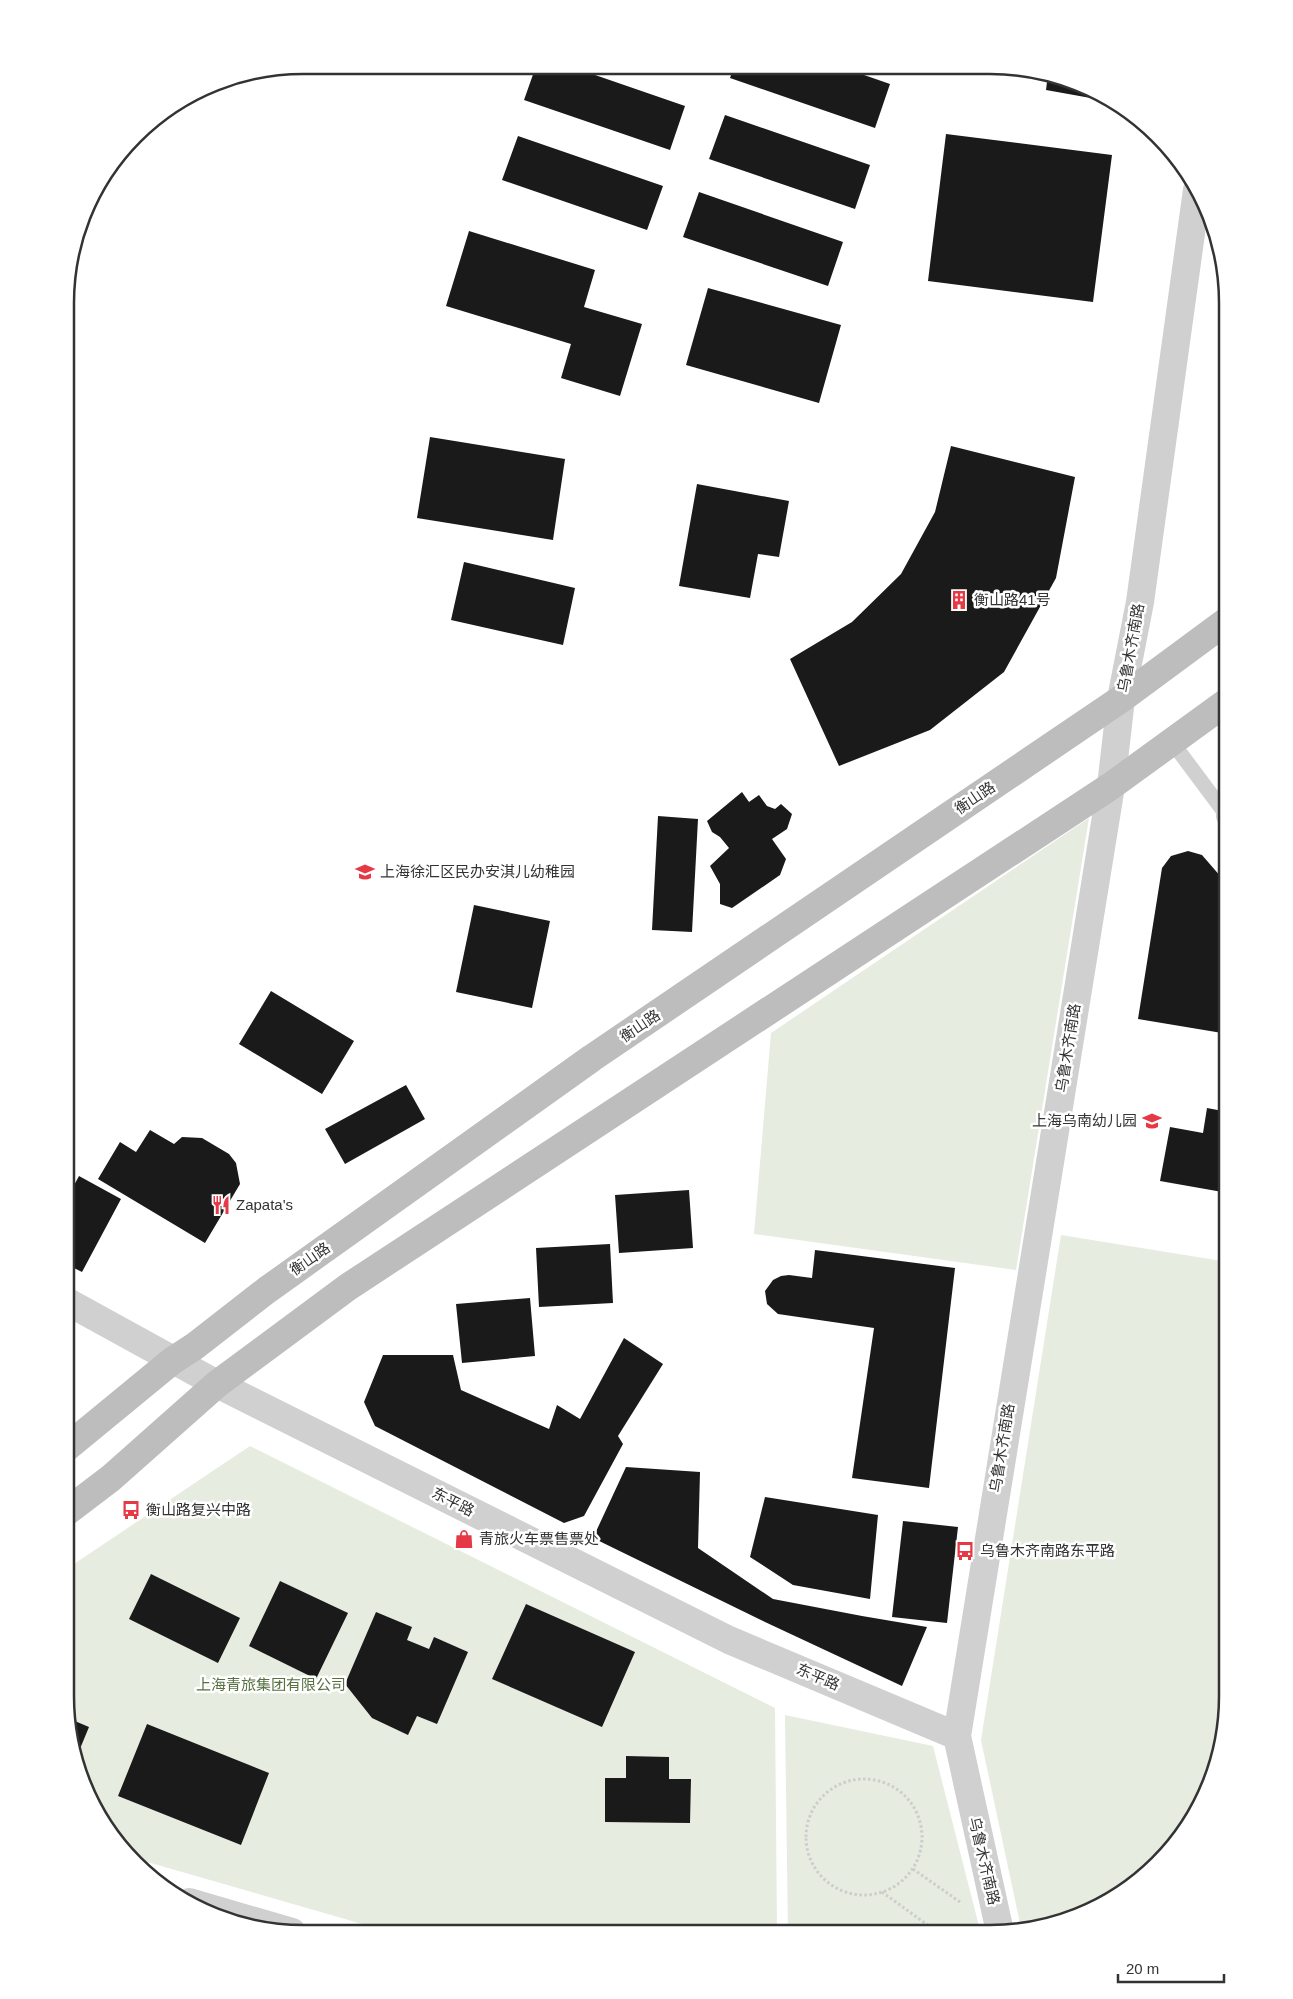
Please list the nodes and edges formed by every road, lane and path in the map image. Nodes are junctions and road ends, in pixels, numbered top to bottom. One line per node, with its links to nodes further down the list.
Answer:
1 (1195, 201): 3 (street, 乌鲁木齐南路)
2 (1219, 627): 3 (main road, 衡山路)
3 (1122, 699): 6 (street, 乌鲁木齐南路); 9 (main road, 衡山路)
4 (1219, 708): 5 (main road)
5 (1172, 742): 6 (main road); 7 (lane)
6 (1111, 786): 10 (main road); 13 (street, 乌鲁木齐南路)
7 (1219, 805)
8 (74, 1306): 9 (street, 东平路)
9 (172, 1361): 10 (street, 东平路); 11 (main road, 衡山路)
10 (217, 1384): 12 (main road); 13 (street, 东平路)
11 (74, 1442)
12 (74, 1506)
13 (957, 1736): 18 (street, 乌鲁木齐南路)
14 (913, 1869): 15 (path); 15 (path); 17 (path)
15 (882, 1892): 16 (path)
16 (928, 1925)
17 (992, 1925)
18 (999, 1925)

